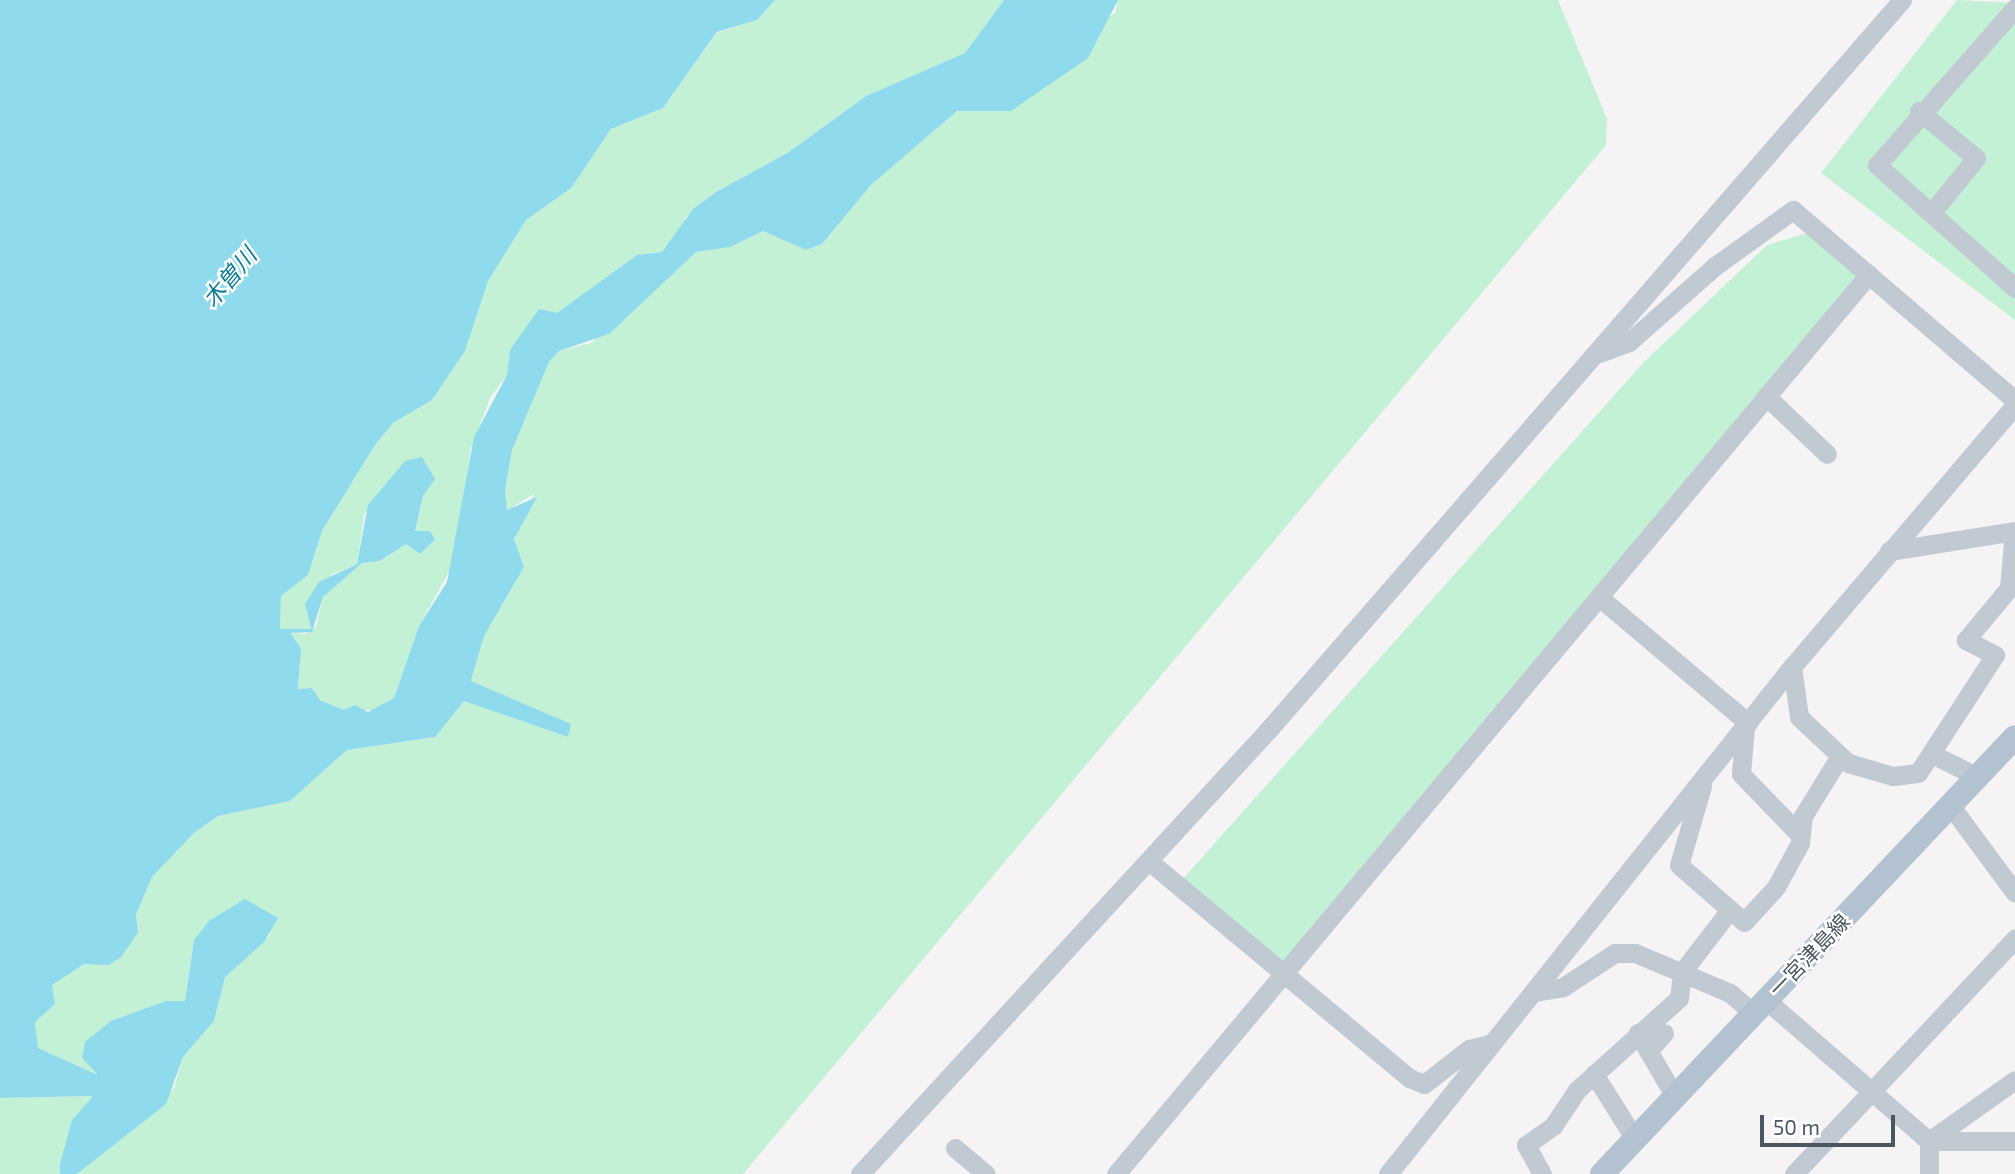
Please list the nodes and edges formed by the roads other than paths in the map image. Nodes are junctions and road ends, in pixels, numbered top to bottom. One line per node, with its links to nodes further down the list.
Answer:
1 (1902, 0): 7 (street)
2 (2015, 8): 3 (street)
3 (1919, 111): 4 (street); 4 (street)
4 (1933, 211): 6 (street)
5 (1869, 274): 7 (street); 8 (street); 9 (street)
6 (2015, 288)
7 (1597, 354): 24 (street)
8 (1766, 396): 11 (street); 14 (street)
9 (2015, 400)
10 (2015, 405): 13 (street)
11 (1827, 454)
12 (2014, 531): 13 (street); 18 (street)
13 (1889, 551): 15 (street)
14 (1599, 597): 16 (street); 29 (street)
15 (1792, 666): 16 (street); 19 (street)
16 (1746, 725): 21 (street); 23 (street)
17 (2015, 737): 20 (main road, 一宮津島線)
18 (1934, 755): 19 (street); 20 (street)
19 (1840, 756): 23 (street)
20 (1978, 777): 22 (main road, 一宮津島線)
21 (1702, 782): 26 (street); 30 (street)
22 (1951, 805): 25 (street); 31 (main road, 一宮津島線)
23 (1799, 834): 26 (street)
24 (1150, 862): 29 (street); 44 (street)
25 (2015, 893)
26 (1729, 911): 28 (street)
27 (2015, 939): 38 (street)
28 (1682, 972): 30 (street); 31 (street); 33 (street)
29 (1284, 973): 34 (street); 46 (street)
30 (1533, 992): 34 (street)
31 (1760, 1007): 38 (street); 39 (main road, 一宮津島線)
32 (1664, 1032): 35 (street)
33 (1638, 1033): 35 (street); 36 (street)
34 (1490, 1043): 47 (street)
35 (1648, 1051): 39 (street)
36 (1594, 1074): 40 (street); 48 (street)
37 (2015, 1080): 41 (street)
38 (1872, 1091): 41 (street); 50 (street)
39 (1675, 1097): 40 (main road, 一宮津島線)
40 (1635, 1139): 49 (main road, 一宮津島線)
41 (1929, 1141): 42 (street); 51 (street)
42 (2015, 1141)
43 (955, 1148): 45 (street)
44 (860, 1174)
45 (986, 1174)
46 (1116, 1174)
47 (1388, 1174)
48 (1542, 1174)
49 (1602, 1174)
50 (1794, 1174)
51 (1929, 1174)

